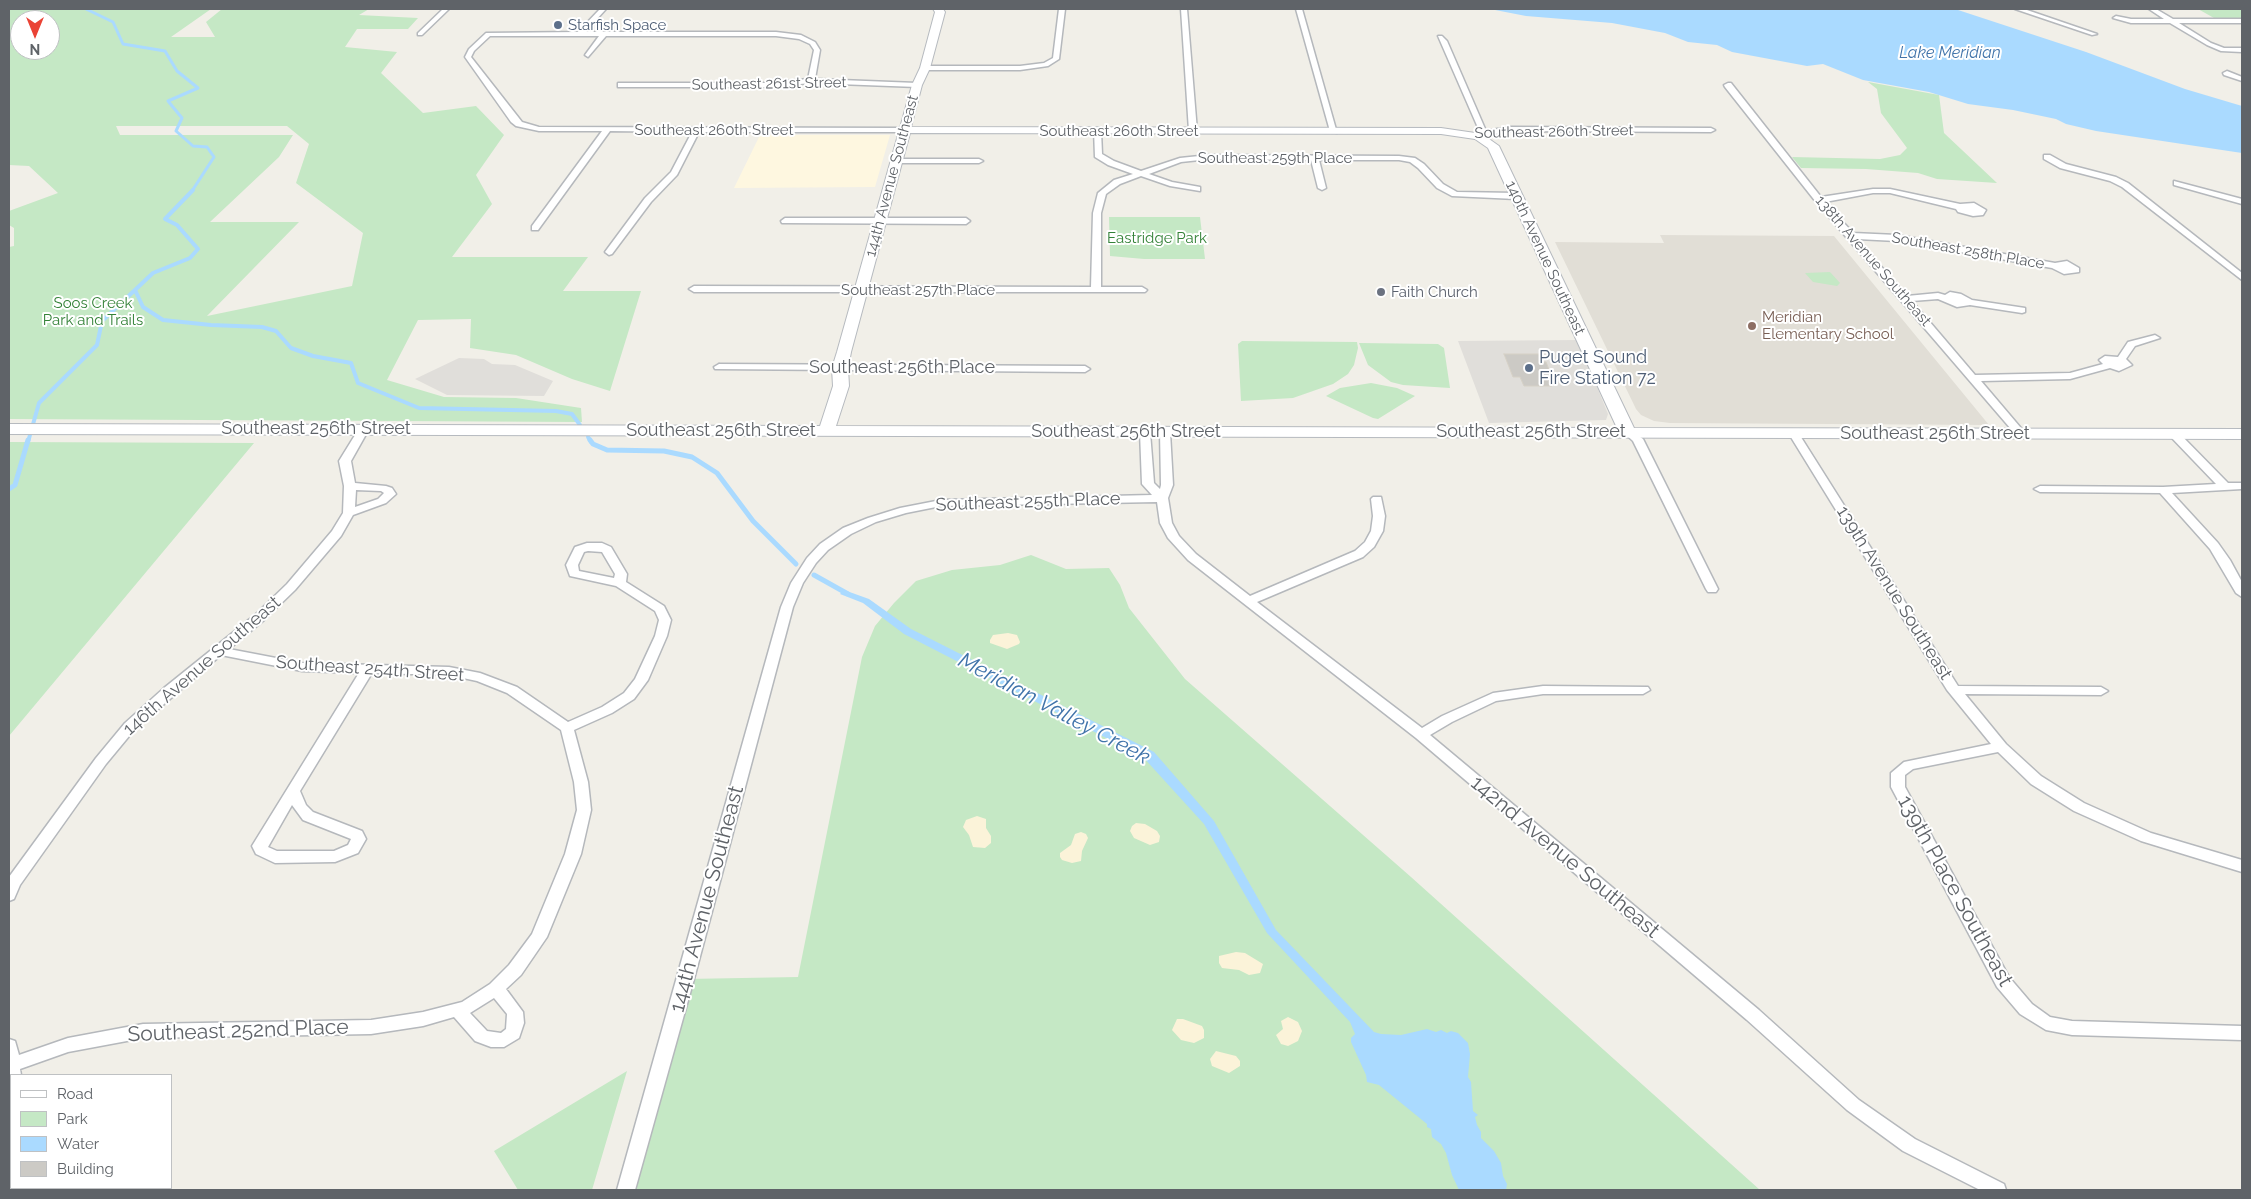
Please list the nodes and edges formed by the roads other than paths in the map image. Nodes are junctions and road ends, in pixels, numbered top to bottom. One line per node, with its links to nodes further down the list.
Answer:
1 (446, 9): 12 (street)
2 (603, 9): 13 (street)
3 (938, 9): 19 (street, 144th Avenue Southeast)
4 (1062, 9): 19 (street)
5 (1184, 9): 33 (street)
6 (1299, 9): 34 (street)
7 (2018, 9): 15 (street)
8 (2152, 9): 10 (street)
9 (2116, 18): 10 (street)
10 (2172, 21): 11 (street); 17 (street)
11 (2242, 21)
12 (420, 34)
13 (580, 34): 14 (street); 27 (street, Southeast 260th Street)
14 (604, 34): 18 (street); 22 (street)
15 (2094, 34)
16 (1440, 37): 35 (street)
17 (2242, 50)
18 (588, 55)
19 (925, 68): 24 (street, 144th Avenue Southeast)
20 (2227, 73): 21 (street)
21 (2242, 79)
22 (811, 81): 23 (street, Southeast 261st Street); 24 (street, Southeast 261st Street)
23 (621, 85)
24 (917, 85): 26 (street, 144th Avenue Southeast)
25 (1728, 85): 45 (street, 138th Avenue Southeast)
26 (911, 110): 28 (street, 144th Avenue Southeast); 31 (street)
27 (607, 130): 30 (street, Southeast 260th Street); 51 (street)
28 (905, 130): 30 (street, Southeast 260th Street); 31 (street, Southeast 260th Street); 38 (street, 144th Avenue Southeast)
29 (1710, 130): 35 (street, Southeast 260th Street)
30 (696, 131): 53 (street)
31 (963, 131): 32 (street, Southeast 260th Street)
32 (1097, 131): 33 (street, Southeast 260th Street); 40 (street)
33 (1193, 131): 34 (street, Southeast 260th Street)
34 (1334, 131): 35 (street, Southeast 260th Street)
35 (1478, 136): 44 (street, 140th Avenue Southeast)
36 (1314, 157): 40 (street, Southeast 259th Place); 42 (street); 44 (street, Southeast 259th Place)
37 (2047, 157): 55 (street)
38 (896, 160): 39 (street); 49 (street, 144th Avenue Southeast)
39 (979, 161)
40 (1140, 174): 43 (street); 58 (street, Southeast 259th Place)
41 (2177, 182): 46 (street)
42 (1322, 188)
43 (1197, 189)
44 (1516, 196): 69 (street, 140th Avenue Southeast)
45 (1819, 200): 47 (street); 52 (street, 138th Avenue Southeast)
46 (2242, 202)
47 (1960, 207)
48 (785, 221): 49 (street)
49 (880, 221): 50 (street); 57 (street, 144th Avenue Southeast)
50 (966, 221)
51 (535, 228)
52 (1851, 236): 54 (street, Southeast 258th Place); 60 (street, 138th Avenue Southeast)
53 (609, 252)
54 (2055, 266)
55 (2242, 277)
56 (694, 289): 57 (street, Southeast 257th Place)
57 (862, 289): 58 (street, Southeast 257th Place); 64 (street, 144th Avenue Southeast)
58 (1096, 290): 59 (street, Southeast 257th Place)
59 (1142, 290)
60 (1906, 299): 61 (street); 66 (street, 138th Avenue Southeast)
61 (2022, 310)
62 (2155, 338): 66 (street)
63 (719, 367): 64 (street, Southeast 256th Place)
64 (840, 368): 65 (street, Southeast 256th Place); 70 (street, 144th Avenue Southeast)
65 (1085, 369)
66 (1973, 378): 74 (street, 138th Avenue Southeast)
67 (14, 429): 68 (street, Southeast 256th Street)
68 (364, 429): 70 (street, Southeast 256th Street); 77 (street, 146th Avenue Southeast)
69 (1627, 431): 72 (street, Southeast 256th Street); 73 (street, Southeast 256th Street); 86 (street, 140th Avenue Southeast)
70 (826, 432): 71 (street, Southeast 256th Street)
71 (1145, 432): 72 (street, Southeast 256th Street); 82 (street, 142nd Avenue Southeast)
72 (1165, 432): 82 (street, 142nd Avenue Southeast)
73 (1794, 434): 74 (main road, Southeast 256th Street); 93 (street, 139th Avenue Southeast)
74 (2021, 434): 75 (street, Southeast 256th Street)
75 (2173, 434): 76 (street, Southeast 256th Street); 78 (street)
76 (2242, 434)
77 (350, 486): 84 (street, 146th Avenue Southeast); 84 (street)
78 (2224, 486): 79 (street); 81 (street)
79 (2242, 486)
80 (2040, 489): 81 (street)
81 (2163, 490): 87 (street)
82 (1162, 498): 88 (street, 142nd Avenue Southeast); 89 (street, Southeast 255th Place)
83 (1377, 499): 88 (street)
84 (349, 513): 90 (street, 146th Avenue Southeast)
85 (620, 583): 95 (street)
86 (1712, 589)
87 (2242, 593)
88 (1248, 601): 96 (street, 142nd Avenue Southeast)
89 (786, 607): 106 (street, 144th Avenue Southeast)
90 (220, 651): 91 (street, Southeast 254th Street); 100 (street, 146th Avenue Southeast)
91 (369, 668): 95 (street, Southeast 254th Street); 98 (street)
92 (1643, 690): 96 (street)
93 (1954, 690): 94 (street); 97 (street, 139th Avenue Southeast)
94 (2101, 691)
95 (567, 728): 101 (street)
96 (1421, 735): 107 (street, 142nd Avenue Southeast)
97 (2001, 747): 99 (street, 139th Avenue Southeast); 103 (street, 139th Place Southeast)
98 (293, 791): 98 (street)
99 (2242, 866)
100 (9, 895)
101 (496, 989): 102 (street); 102 (street)
102 (462, 1008): 105 (street, Southeast 252nd Place)
103 (2242, 1033)
104 (9, 1046): 105 (street)
105 (11, 1070)
106 (626, 1190)
107 (1997, 1190)

